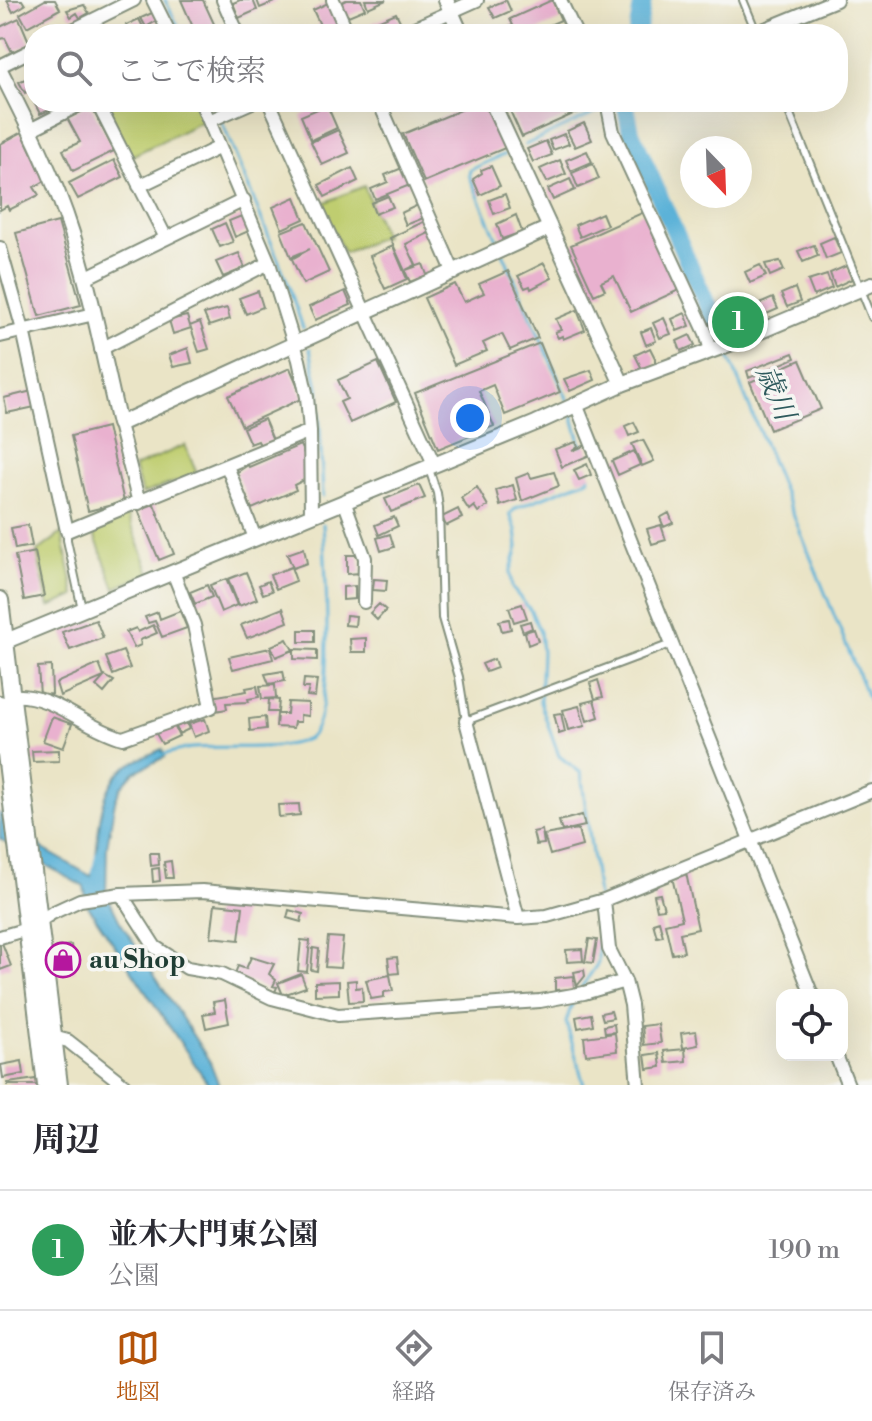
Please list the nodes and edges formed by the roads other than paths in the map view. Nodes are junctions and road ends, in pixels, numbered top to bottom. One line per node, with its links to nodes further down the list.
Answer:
1 (134, 0): 10 (street)
2 (153, 0): 11 (street)
3 (223, 0): 12 (street)
4 (333, 0): 13 (street)
5 (477, 0): 9 (street)
6 (560, 0): 15 (street)
7 (743, 0): 16 (lane)
8 (836, 0): 17 (street)
9 (448, 6): 14 (street)
10 (85, 24)
11 (165, 24)
12 (234, 24)
13 (344, 24)
14 (418, 24)
15 (571, 24)
16 (752, 24)
17 (780, 24)
18 (24, 55): 19 (street)
19 (0, 68): 30 (street)
20 (65, 112): 30 (street)
21 (102, 112): 32 (street)
22 (207, 112): 29 (street)
23 (229, 112): 29 (street)
24 (274, 112): 41 (street)
25 (383, 112): 38 (street)
26 (497, 112): 34 (street)
27 (609, 112): 47 (street)
28 (789, 112): 40 (lane)
29 (212, 120): 31 (street)
30 (30, 130): 39 (street)
31 (220, 147): 32 (street); 33 (street)
32 (139, 186): 35 (street)
33 (244, 200): 35 (street); 37 (street)
34 (549, 228): 38 (street); 49 (street)
35 (166, 238): 39 (street)
36 (0, 248): 44 (street)
37 (269, 263): 46 (street); 48 (street)
38 (454, 273): 41 (street)
39 (85, 278): 42 (street)
40 (866, 286): 43 (lane); 47 (street)
41 (365, 313): 46 (street); 54 (street)
42 (94, 314): 44 (street); 48 (street)
43 (872, 317)
44 (23, 330): 45 (street); 58 (street)
45 (0, 336)
46 (295, 344): 51 (street); 52 (street)
47 (721, 347): 49 (street)
48 (101, 349): 51 (street)
49 (622, 384): 50 (street)
50 (576, 404): 54 (street); 65 (street)
51 (119, 424): 56 (street)
52 (310, 431): 53 (street); 57 (street)
53 (227, 466): 56 (street); 59 (street)
54 (431, 466): 55 (street); 67 (lane)
55 (344, 501): 57 (street); 62 (street)
56 (139, 503): 58 (street)
57 (311, 515): 59 (street)
58 (67, 531): 63 (lane)
59 (255, 538): 60 (street)
60 (173, 572): 63 (street); 66 (street)
61 (0, 600): 64 (main road)
62 (364, 602)
63 (82, 609): 64 (street)
64 (3, 642): 66 (main road)
65 (671, 644): 67 (lane); 69 (street)
66 (6, 700): 73 (main road)
67 (466, 721): 72 (street)
68 (872, 791): 69 (street)
69 (751, 840): 71 (street); 76 (street)
70 (116, 895): 72 (street); 73 (street); 75 (street)
71 (604, 900): 72 (street); 75 (street)
72 (518, 918)
73 (33, 925): 74 (street); 77 (main road); 79 (main road)
74 (0, 937)
75 (625, 981): 82 (street)
76 (810, 989)
77 (53, 1037): 80 (main road); 81 (street)
78 (838, 1061): 83 (street)
79 (46, 1085)
80 (59, 1085)
81 (124, 1085)
82 (638, 1085)
83 (848, 1085)

